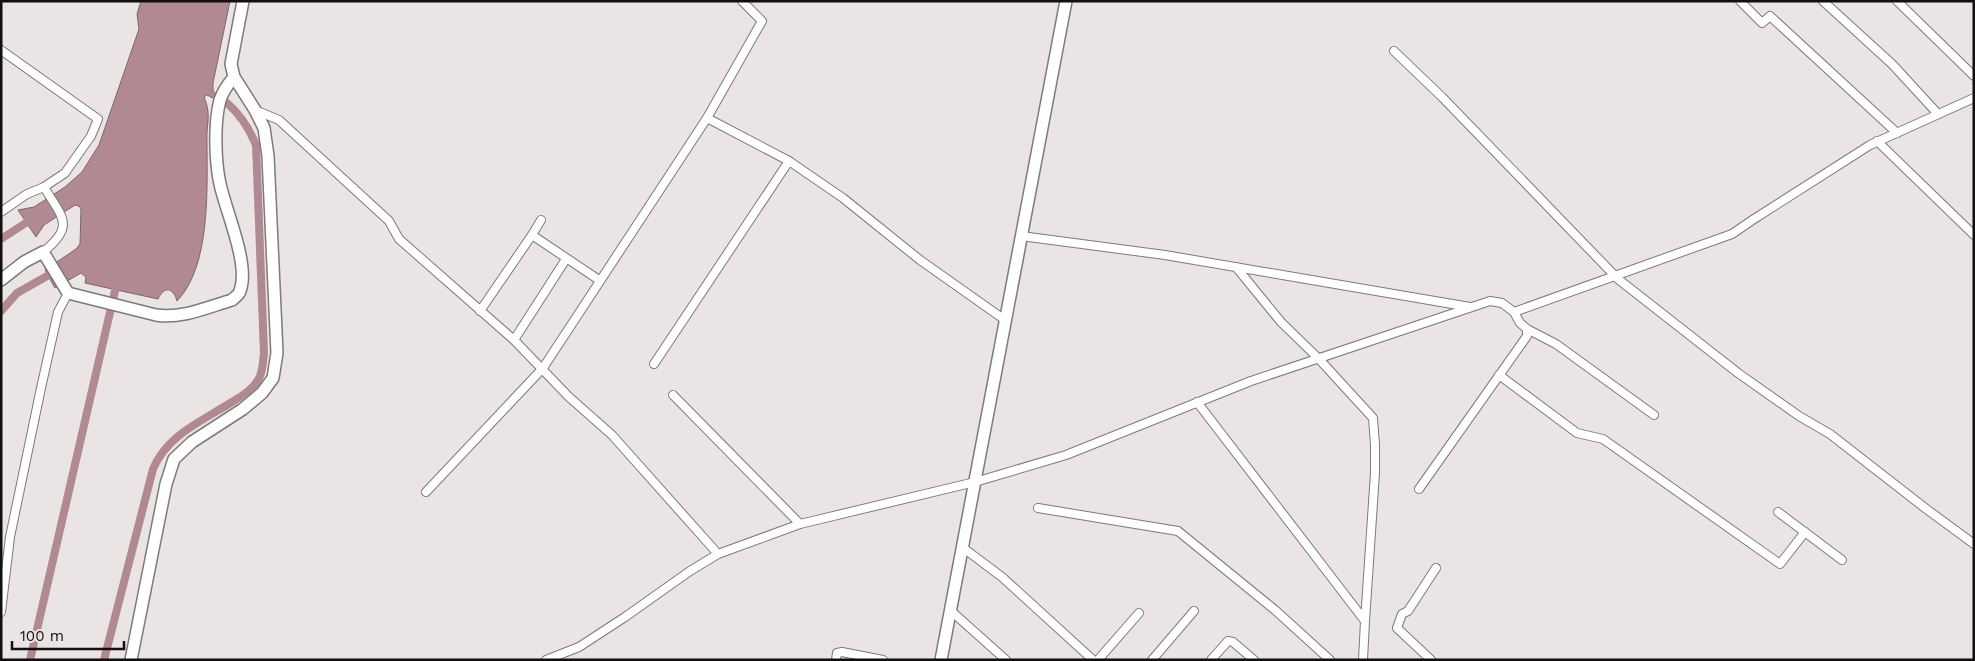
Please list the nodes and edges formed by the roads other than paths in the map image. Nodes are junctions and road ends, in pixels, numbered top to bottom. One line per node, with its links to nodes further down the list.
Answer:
1 (243, 1): 10 (street)
2 (742, 1): 14 (street)
3 (1066, 1): 23 (street)
4 (1740, 1): 15 (street)
5 (1823, 1): 13 (street)
6 (1897, 1): 9 (street)
7 (1, 50): 18 (street)
8 (1394, 51): 27 (street)
9 (1974, 76)
10 (234, 77): 12 (street); 30 (street)
11 (1974, 98): 13 (street)
12 (254, 110): 32 (street); 61 (street)
13 (1938, 114): 15 (street)
14 (707, 118): 17 (street); 29 (street)
15 (1897, 133): 16 (street)
16 (1877, 141): 22 (street); 27 (street)
17 (789, 161): 34 (street); 38 (street)
18 (45, 190): 19 (street); 24 (street)
19 (1, 212)
20 (541, 220): 21 (street)
21 (532, 235): 25 (street); 32 (street)
22 (1974, 235)
23 (1021, 236): 26 (street); 34 (street)
24 (42, 252): 28 (street); 30 (street)
25 (566, 259): 29 (street); 36 (street)
26 (1236, 267): 31 (street); 37 (street)
27 (1616, 276): 33 (street); 51 (street)
28 (1, 280)
29 (599, 280): 39 (street)
30 (65, 289): 58 (street)
31 (1472, 307): 33 (street); 37 (street)
32 (480, 311): 36 (street)
33 (1514, 312): 35 (street)
34 (1005, 320): 44 (street)
35 (1528, 329): 40 (street); 43 (street)
36 (514, 340): 39 (street)
37 (1319, 359): 42 (street); 60 (street)
38 (654, 364)
39 (543, 368): 46 (street); 53 (street)
40 (1499, 375): 45 (street); 50 (street)
41 (673, 394): 49 (street)
42 (1198, 402): 44 (street); 60 (street)
43 (1654, 415)
44 (975, 482): 49 (street); 52 (street)
45 (1420, 489)
46 (426, 492)
47 (1038, 508): 72 (street)
48 (1778, 512): 50 (street)
49 (800, 524): 53 (street)
50 (1805, 532): 54 (street)
51 (1974, 544)
52 (962, 547): 56 (street); 67 (street)
53 (718, 554): 62 (street)
54 (1842, 560)
55 (1436, 568): 74 (street)
56 (950, 610): 65 (street); 66 (street)
57 (1194, 611): 69 (street)
58 (1, 612)
59 (1139, 613): 68 (street)
60 (1365, 621): 73 (street)
61 (130, 660)
62 (546, 660)
63 (836, 660): 64 (street)
64 (883, 660)
65 (941, 660)
66 (1006, 660)
67 (1093, 660)
68 (1098, 660)
69 (1152, 660)
70 (1210, 660): 71 (street)
71 (1254, 660)
72 (1330, 660)
73 (1363, 660)
74 (1431, 660)

